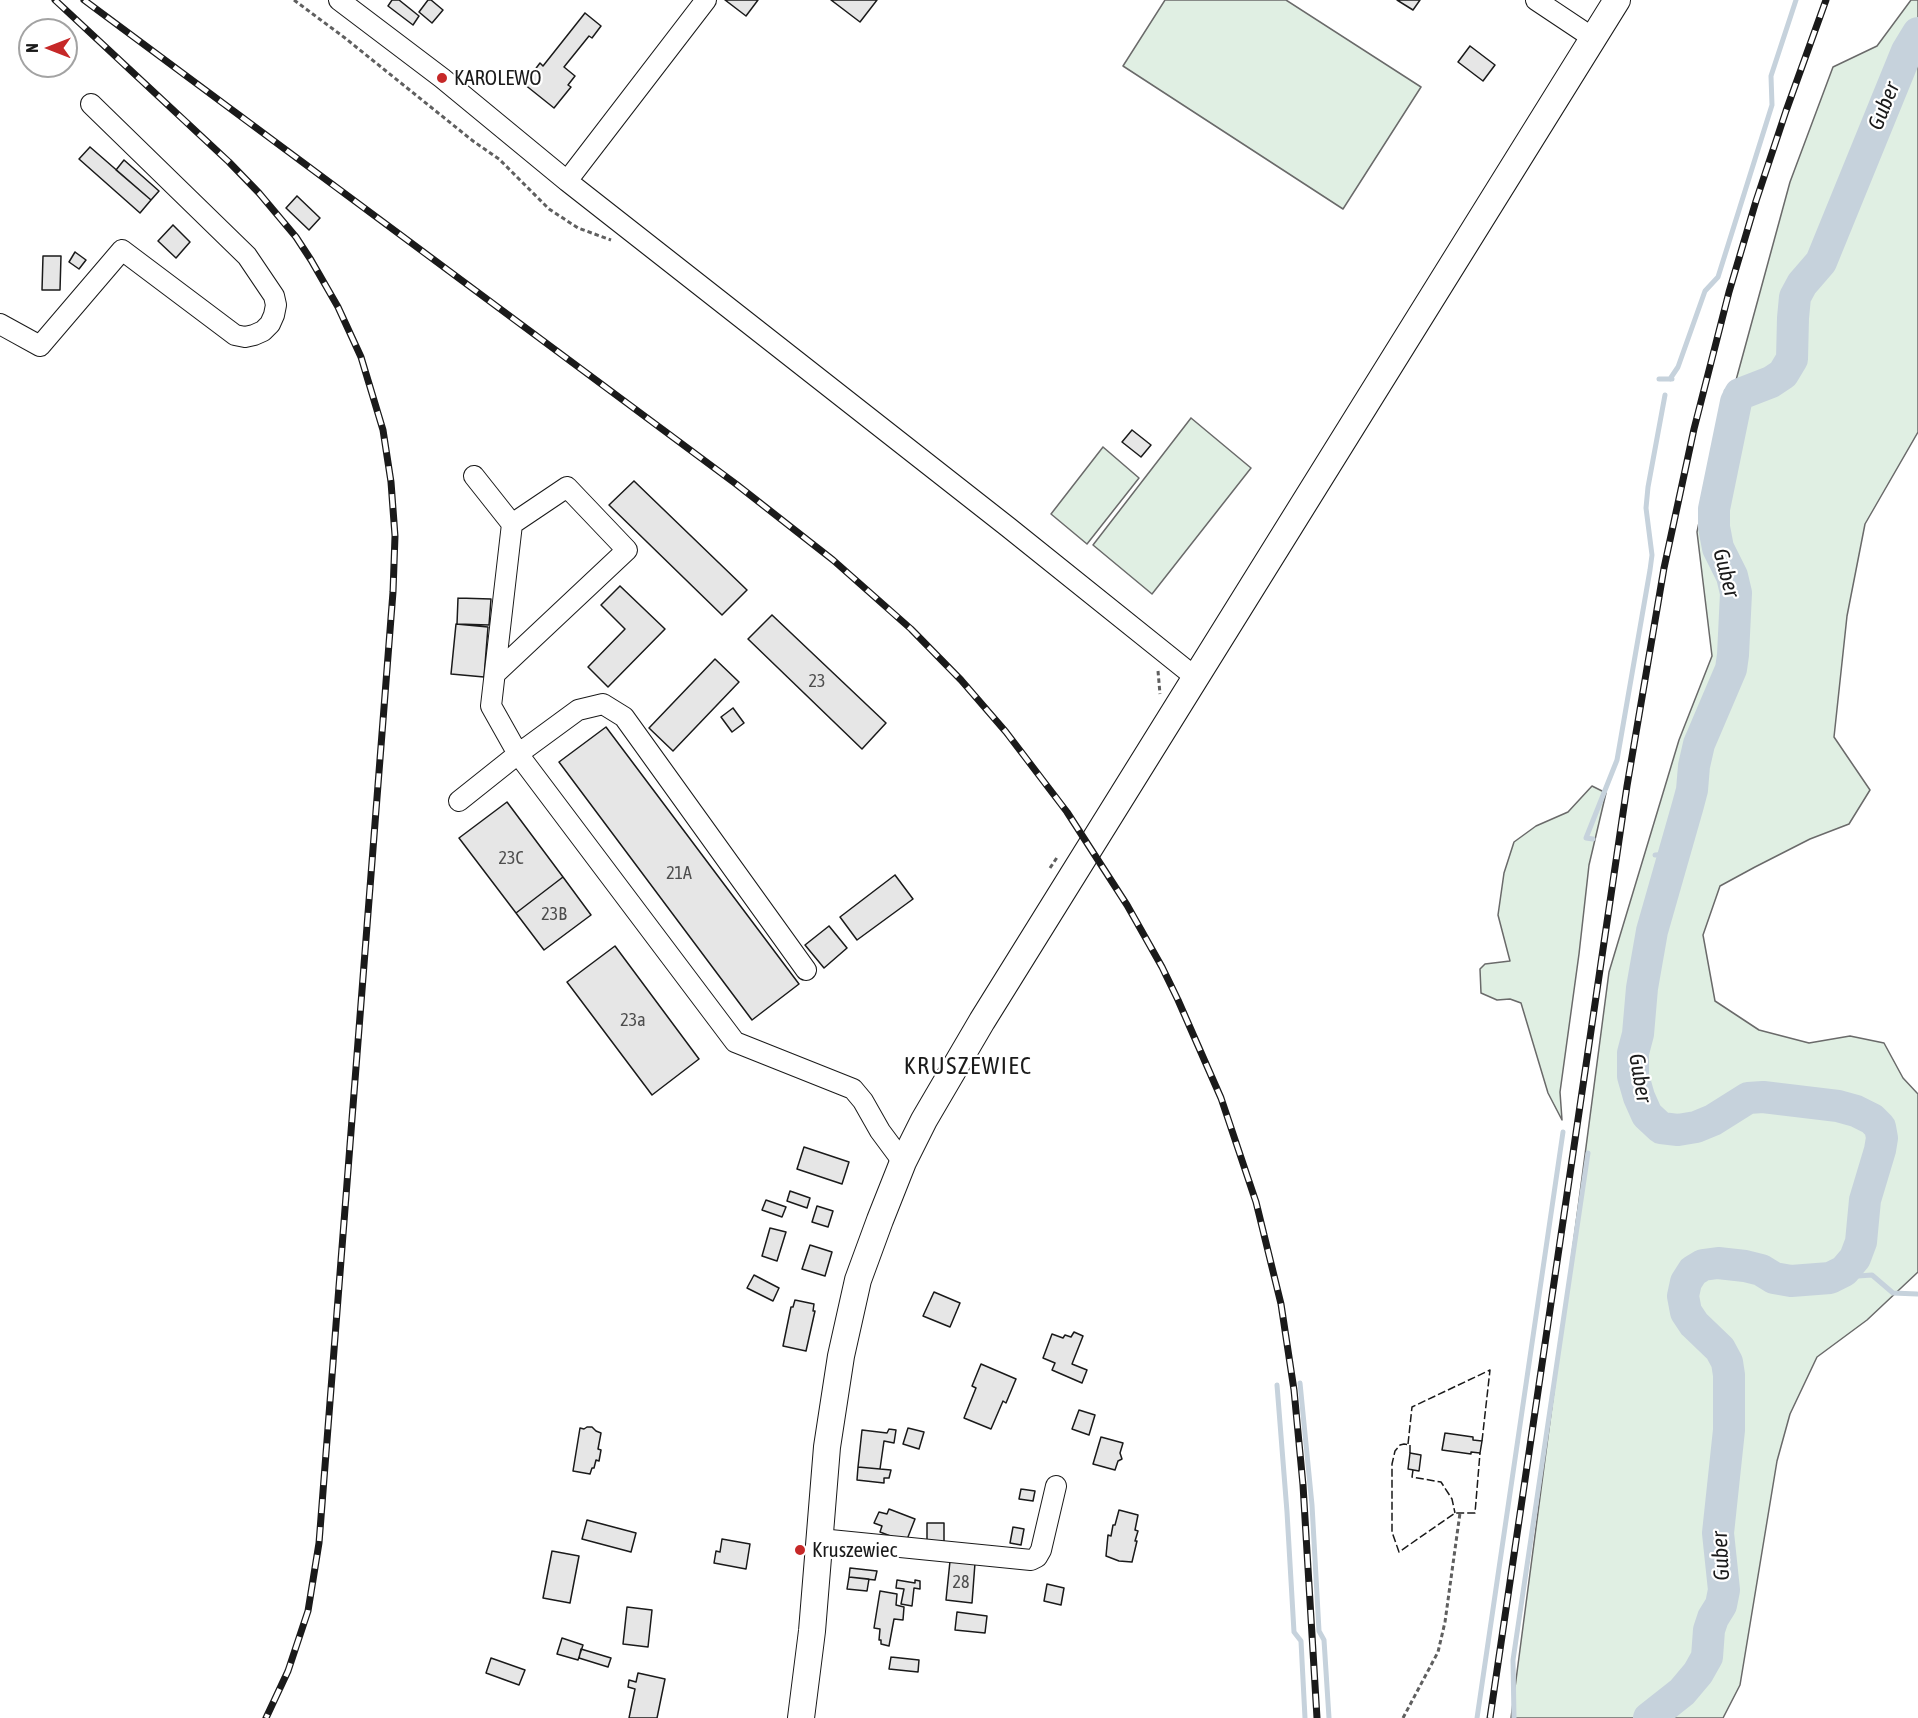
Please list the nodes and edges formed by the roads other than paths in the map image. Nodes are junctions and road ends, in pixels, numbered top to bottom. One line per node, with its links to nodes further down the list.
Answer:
1 (339, 0): 7 (street)
2 (706, 0): 7 (street)
3 (1536, 0): 5 (street)
4 (1617, 0): 5 (main road)
5 (1593, 38): 12 (main road)
6 (91, 104): 8 (street)
7 (567, 181): 12 (street)
8 (0, 324)
9 (474, 476): 10 (street)
10 (512, 524): 11 (street); 11 (street)
11 (495, 674): 13 (street)
12 (1195, 677): 16 (main road)
13 (518, 754): 14 (street); 15 (street); 16 (street)
14 (459, 801)
15 (806, 970)
16 (903, 1162): 18 (main road)
17 (1056, 1486): 18 (street)
18 (820, 1539): 19 (main road)
19 (801, 1718)

